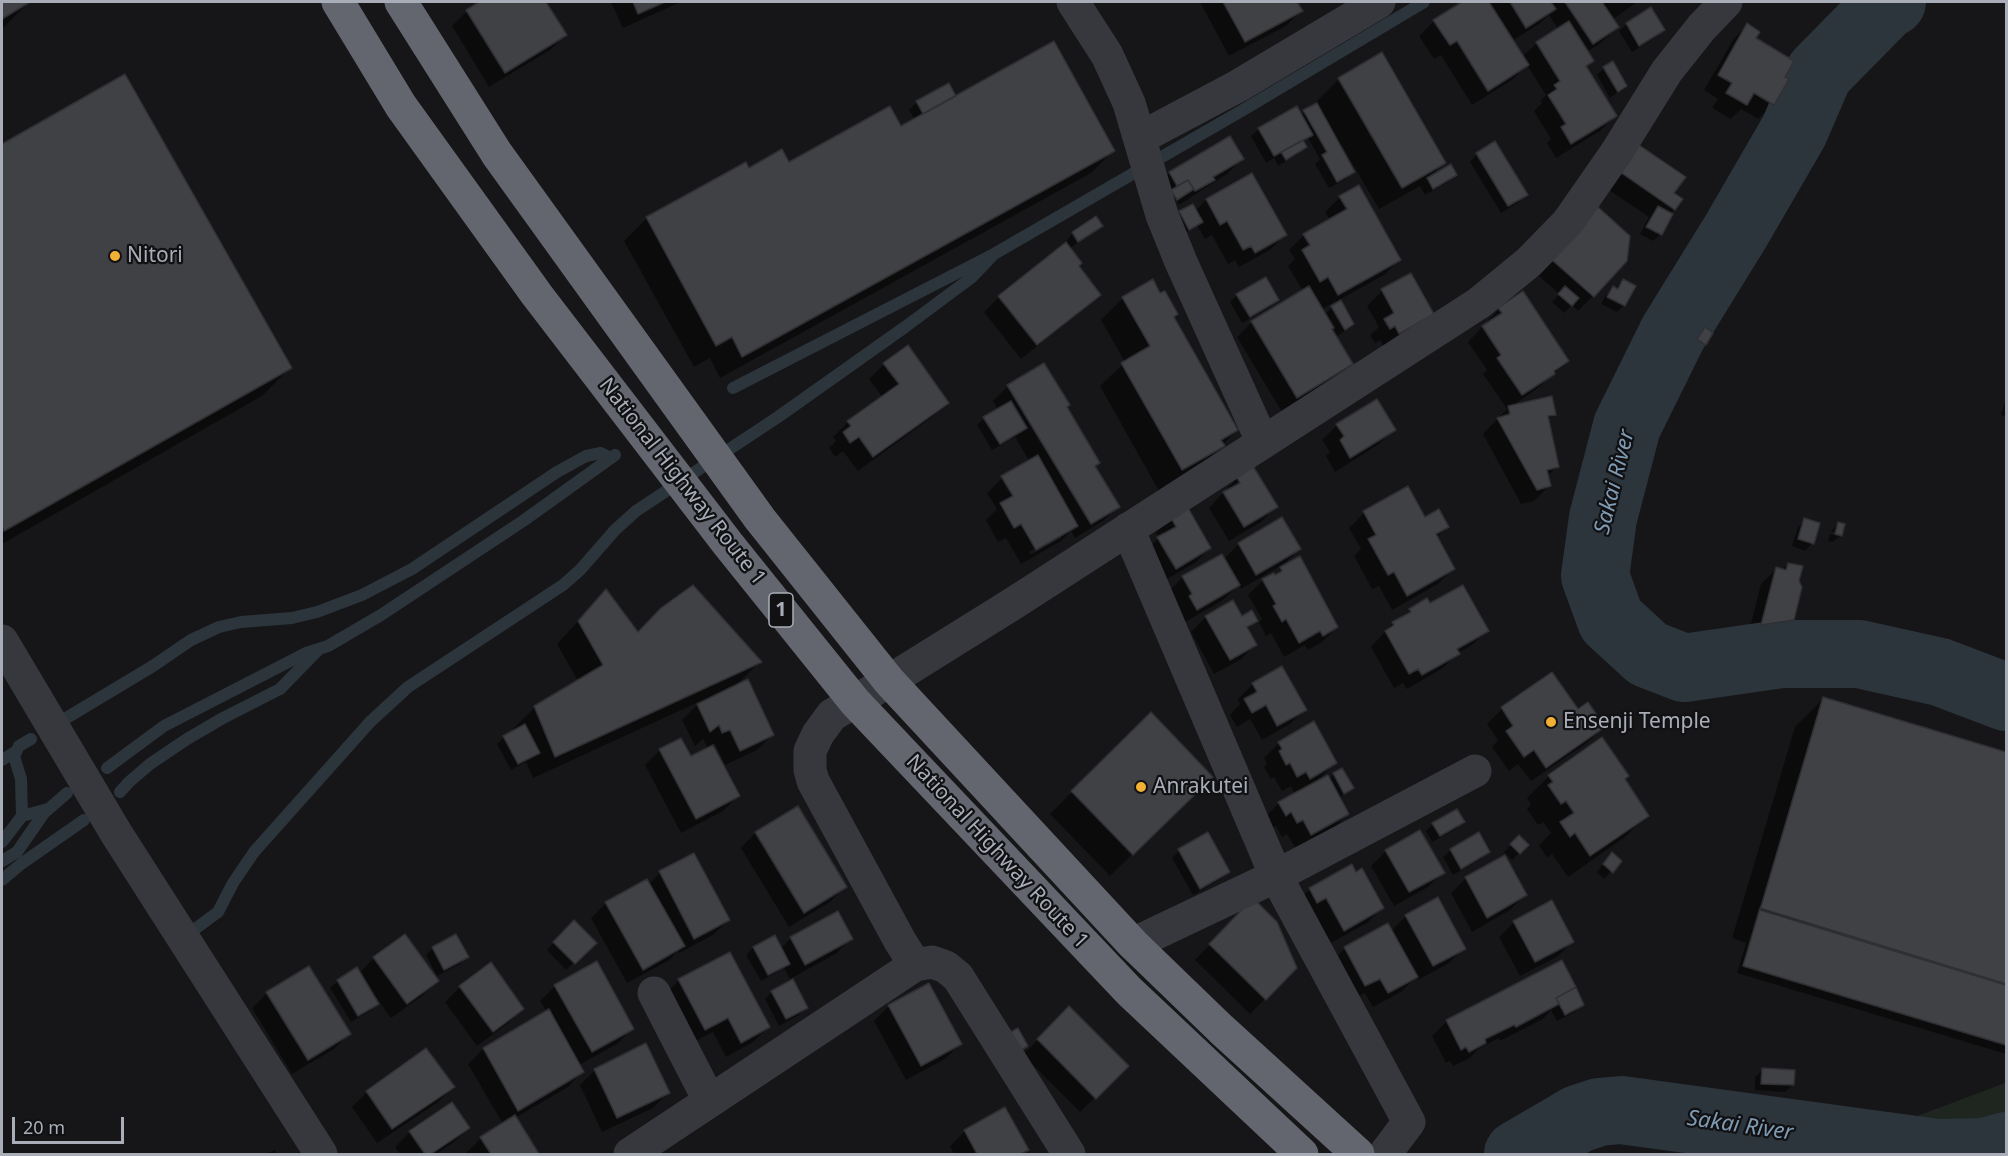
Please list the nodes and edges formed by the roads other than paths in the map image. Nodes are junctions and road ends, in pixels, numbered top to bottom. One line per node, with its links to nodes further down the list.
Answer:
1 (338, 2): 11 (highway, National Highway Route 1 / 1)
2 (402, 2): 10 (highway, National Highway Route 1 / 1)
3 (1073, 2): 6 (street)
4 (1379, 2): 6 (street)
5 (1726, 2): 7 (street)
6 (1141, 141): 7 (street)
7 (1262, 441): 8 (street)
8 (1128, 529): 10 (street); 13 (street)
9 (2, 641): 18 (street)
10 (890, 681): 11 (street); 14 (highway, National Highway Route 1 / 1)
11 (855, 702): 15 (street); 21 (highway, National Highway Route 1 / 1)
12 (1475, 771): 13 (street)
13 (1276, 876): 14 (street); 23 (street)
14 (1133, 944): 22 (highway, National Highway Route 1 / 1)
15 (915, 965): 17 (street); 20 (street)
16 (654, 993): 17 (street)
17 (709, 1100): 19 (street)
18 (321, 1155)
19 (630, 1155)
20 (1069, 1155)
21 (1302, 1155)
22 (1358, 1155)
23 (1385, 1155)

